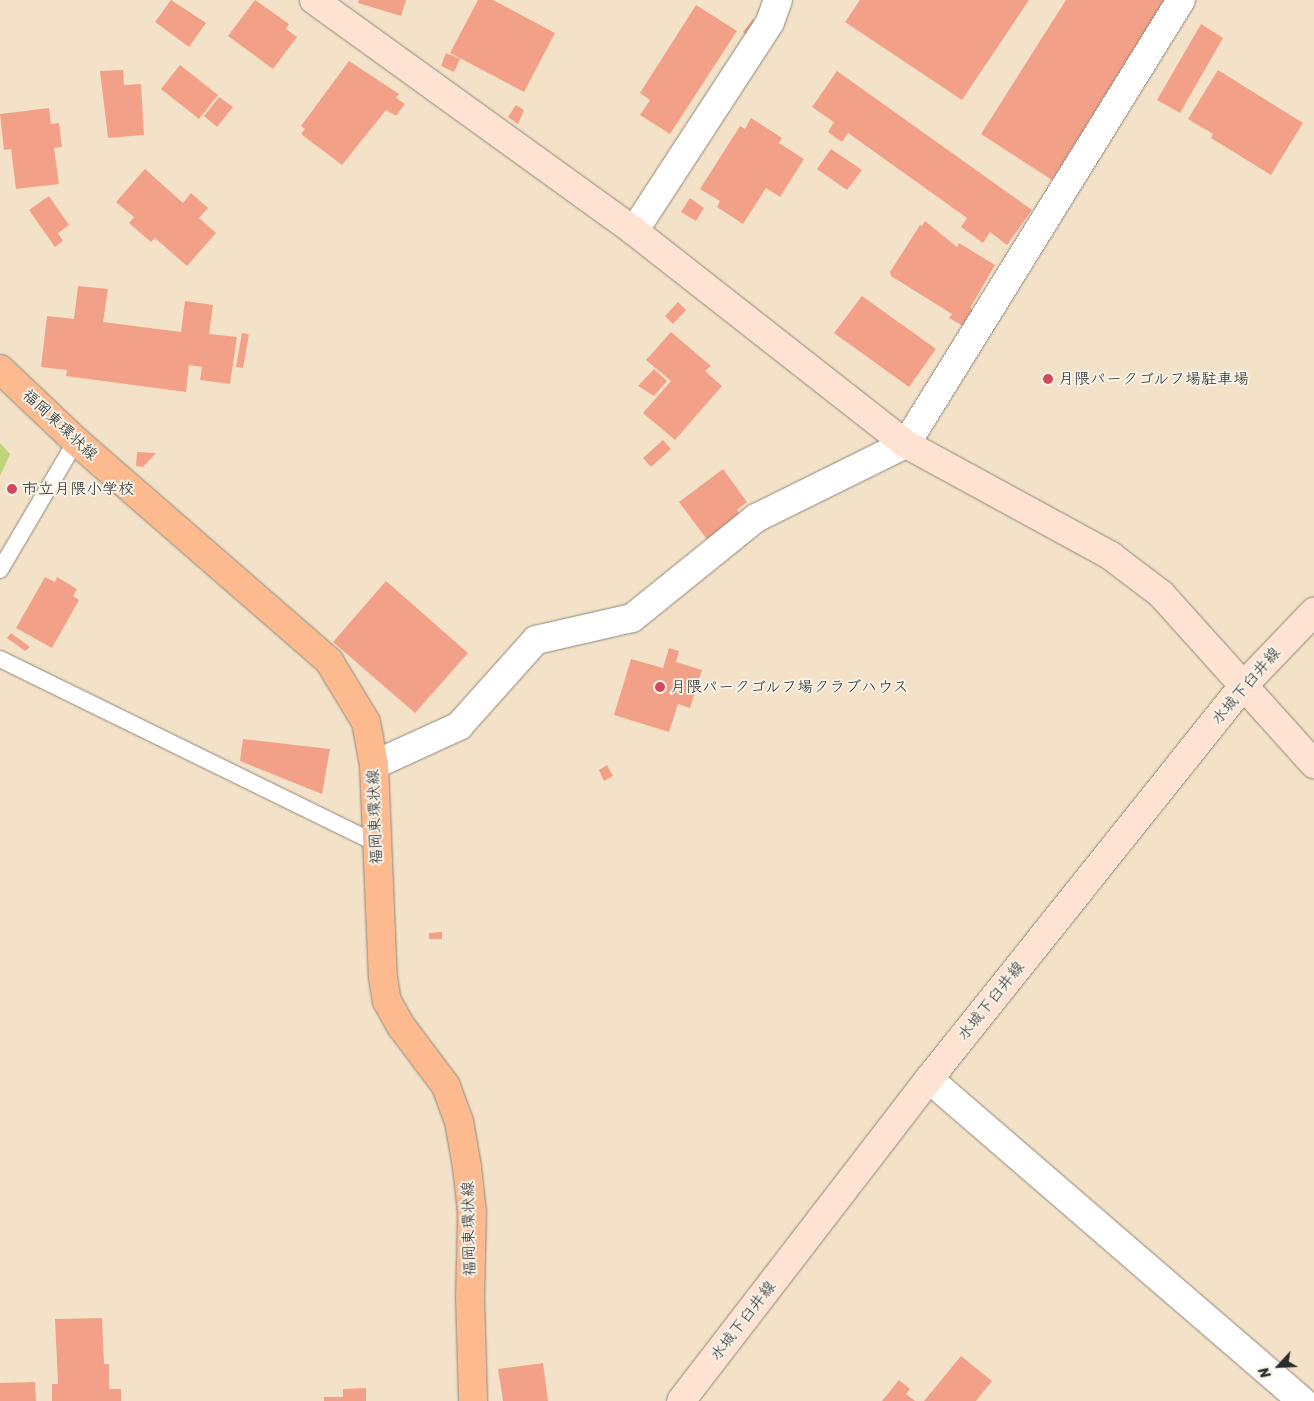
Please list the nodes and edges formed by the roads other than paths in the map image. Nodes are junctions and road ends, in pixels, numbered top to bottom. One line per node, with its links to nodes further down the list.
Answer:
1 (314, 0): 4 (street)
2 (778, 0): 4 (street)
3 (1181, 0): 7 (street)
4 (634, 231): 7 (street)
5 (0, 369): 6 (main road, 福岡東環状線)
6 (76, 441): 8 (lane); 13 (main road, 福岡東環状線)
7 (906, 444): 11 (street); 13 (street)
8 (0, 570)
9 (1314, 612): 11 (street, 水城下臼井線)
10 (0, 659): 14 (lane)
11 (1243, 686): 12 (street); 15 (street, 水城下臼井線)
12 (1314, 764)
13 (374, 765): 14 (main road, 福岡東環状線)
14 (375, 843): 17 (main road, 福岡東環状線)
15 (928, 1079): 18 (street, 水城下臼井線); 19 (street)
16 (1314, 1397): 20 (street)
17 (473, 1401)
18 (681, 1401)
19 (1302, 1401)
20 (1312, 1401)

